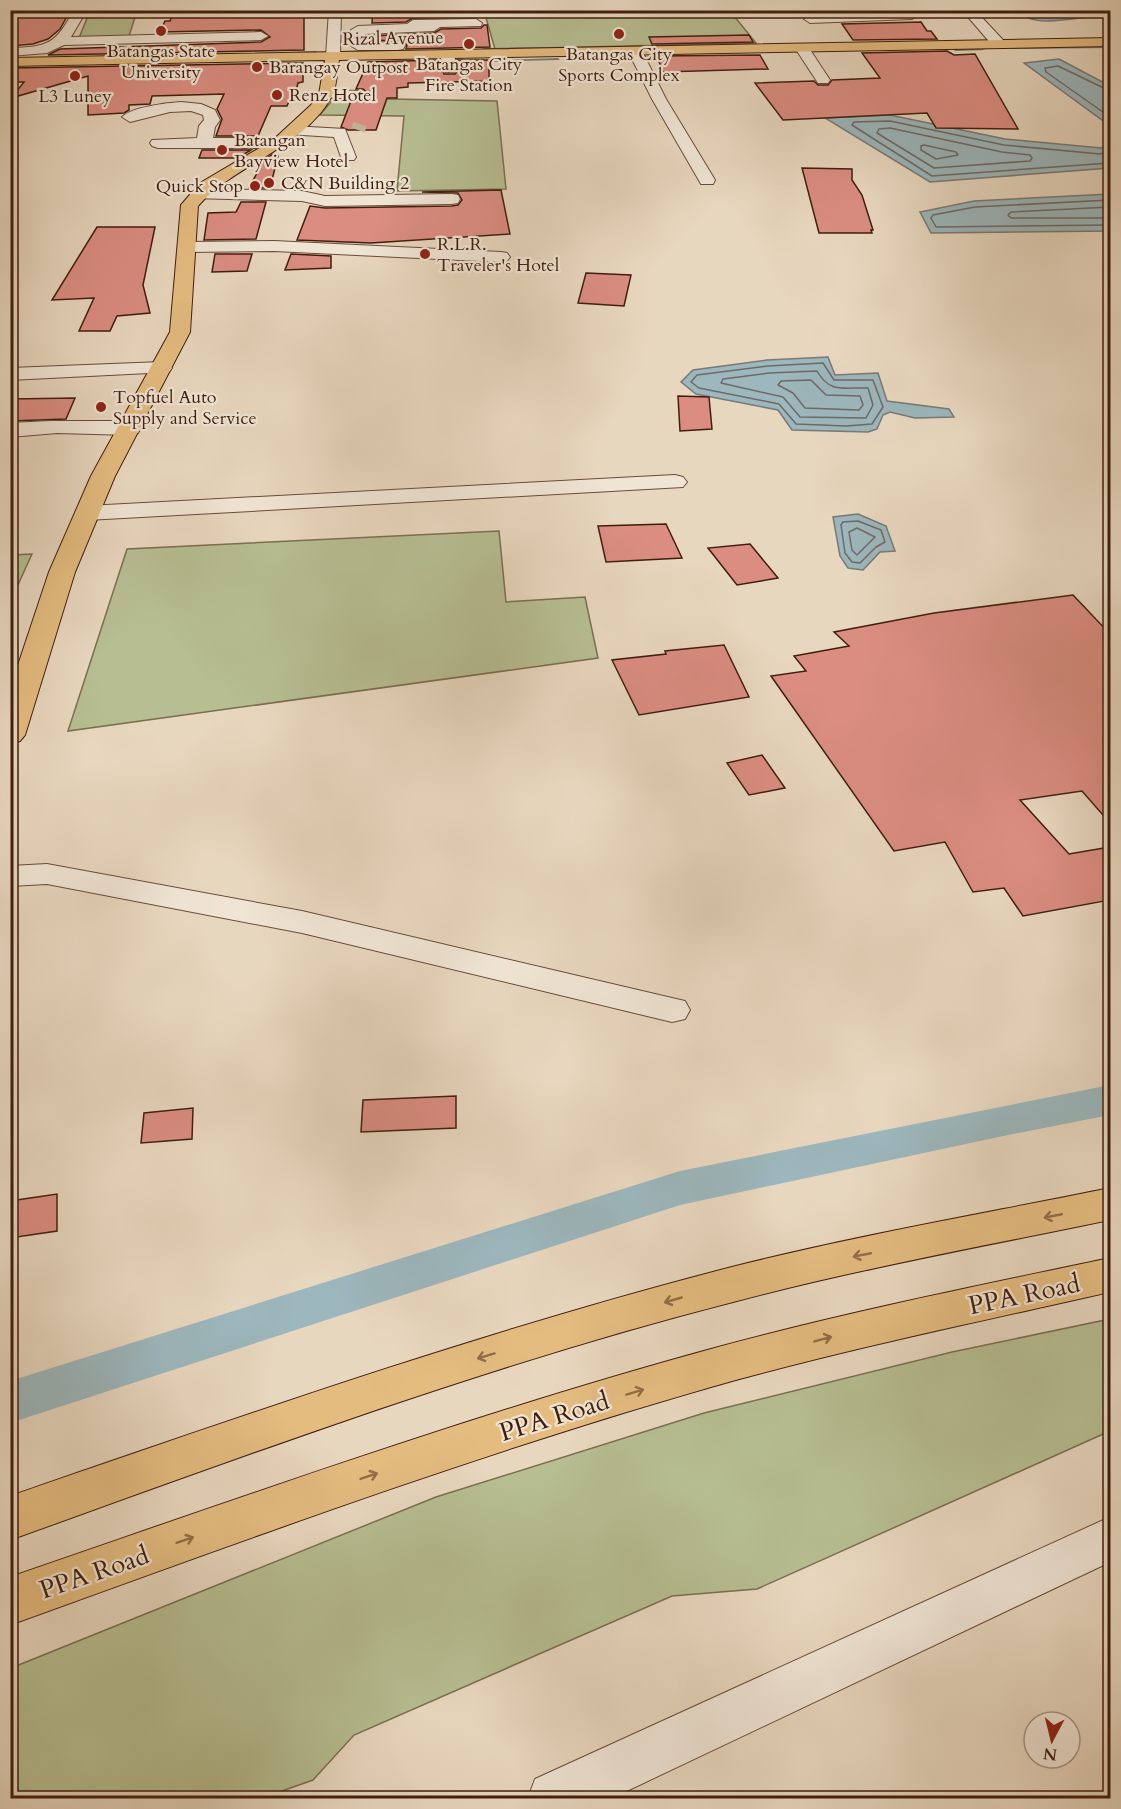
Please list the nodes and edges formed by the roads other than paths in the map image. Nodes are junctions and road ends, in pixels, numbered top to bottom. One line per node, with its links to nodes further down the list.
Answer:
1 (81, 10): 11 (street)
2 (335, 10): 21 (street)
3 (909, 10): 5 (street)
4 (968, 10): 13 (street)
5 (807, 15): 15 (street)
6 (366, 17): 7 (street)
7 (476, 23)
8 (144, 26): 17 (street)
9 (434, 27): 14 (street)
10 (261, 36): 17 (street)
11 (64, 41): 17 (street); 19 (street)
12 (1110, 42): 13 (main road, Rizal Avenue)
13 (998, 43): 15 (main road, Rizal Avenue)
14 (398, 46)
15 (833, 47): 16 (main road, Rizal Avenue)
16 (802, 48): 18 (main road, Rizal Avenue); 24 (street)
17 (132, 51): 21 (main road, Rizal Avenue); 22 (main road, Rizal Avenue)
18 (635, 51): 20 (main road, Rizal Avenue); 33 (street)
19 (10, 52)
20 (447, 55): 21 (main road, Rizal Avenue); 23 (street)
21 (333, 57): 25 (main road)
22 (10, 64)
23 (450, 73)
24 (823, 80)
25 (328, 88): 26 (street); 28 (main road)
26 (360, 88)
27 (130, 117): 30 (street)
28 (292, 131): 29 (street); 29 (street); 30 (street); 35 (main road)
29 (340, 132): 32 (street)
30 (204, 142): 31 (street)
31 (158, 143)
32 (348, 157)
33 (707, 180)
34 (452, 199): 35 (street)
35 (194, 201): 36 (street); 37 (main road)
36 (286, 203)
37 (187, 247): 38 (street); 39 (main road)
38 (501, 257)
39 (162, 368): 40 (street); 41 (main road)
40 (10, 374)
41 (130, 428): 42 (street); 44 (main road)
42 (10, 430)
43 (675, 482): 44 (street)
44 (87, 513): 45 (main road)
45 (10, 735)
46 (10, 876): 47 (street)
47 (672, 1010)
48 (1110, 1204): 50 (main road, one-way to 50)
49 (1110, 1275): 52 (main road, PPA Road, one-way to 49)
50 (10, 1518)
51 (1110, 1539): 53 (street)
52 (10, 1601)
53 (554, 1798)

